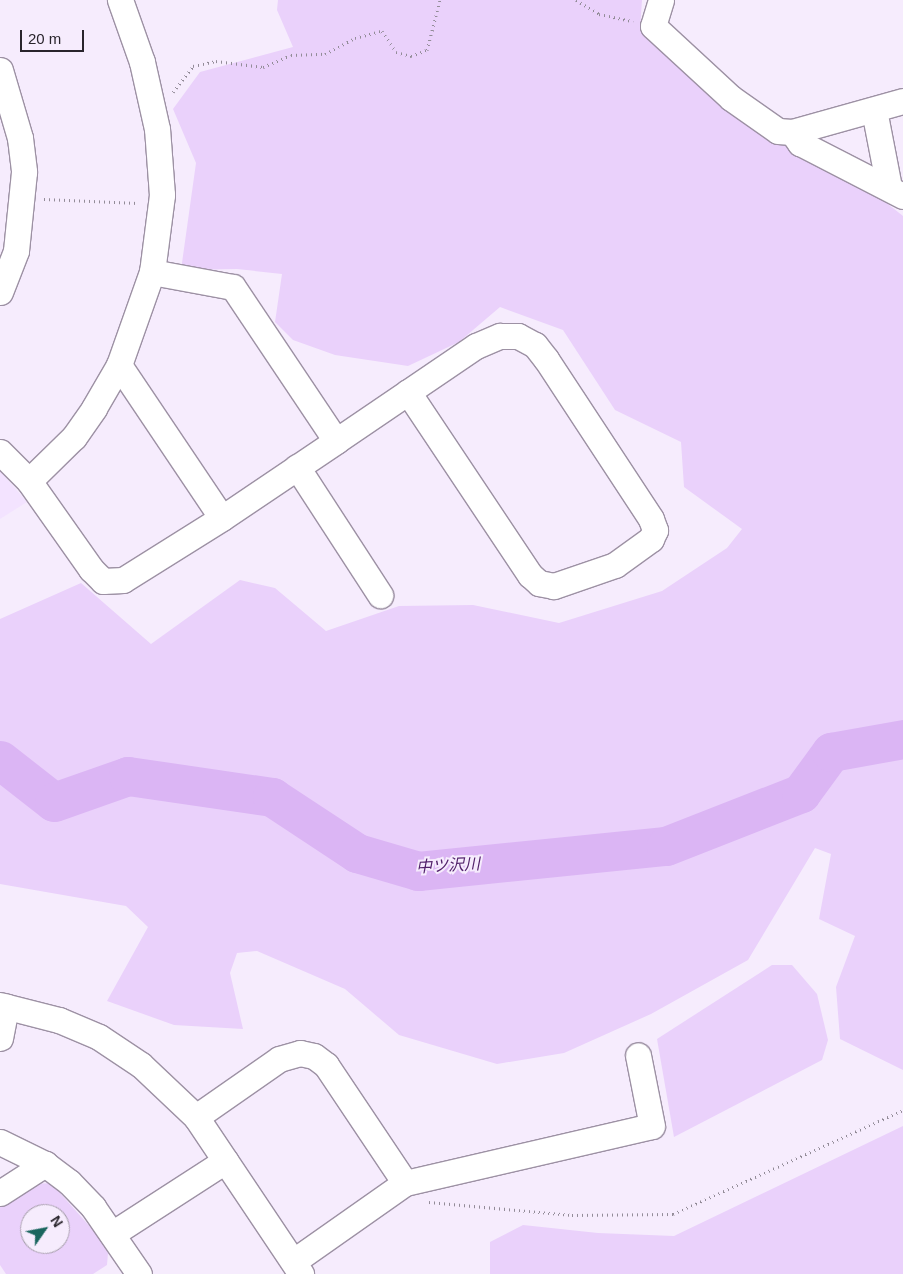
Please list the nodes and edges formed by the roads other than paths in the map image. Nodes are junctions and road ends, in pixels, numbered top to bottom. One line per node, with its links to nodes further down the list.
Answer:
1 (120, 0): 8 (street)
2 (661, 0): 6 (street)
3 (0, 70): 9 (street)
4 (903, 101): 5 (street)
5 (874, 110): 6 (street); 7 (street)
6 (792, 132): 7 (street)
7 (896, 191)
8 (152, 272): 10 (street); 12 (street)
9 (0, 292)
10 (119, 365): 15 (street); 16 (street)
11 (408, 392): 11 (street); 12 (street)
12 (336, 441): 14 (street)
13 (0, 452): 15 (street)
14 (297, 467): 16 (street); 17 (street)
15 (29, 481): 16 (street)
16 (222, 518)
17 (380, 595)
18 (3, 1006): 19 (street); 21 (street)
19 (0, 1038)
20 (638, 1055): 25 (street)
21 (196, 1118): 23 (street); 25 (street)
22 (0, 1142): 24 (street)
23 (225, 1161): 27 (street); 28 (street)
24 (45, 1164): 26 (street); 27 (street)
25 (405, 1183): 28 (street)
26 (0, 1193)
27 (112, 1234): 29 (street)
28 (297, 1268)
29 (128, 1270)

